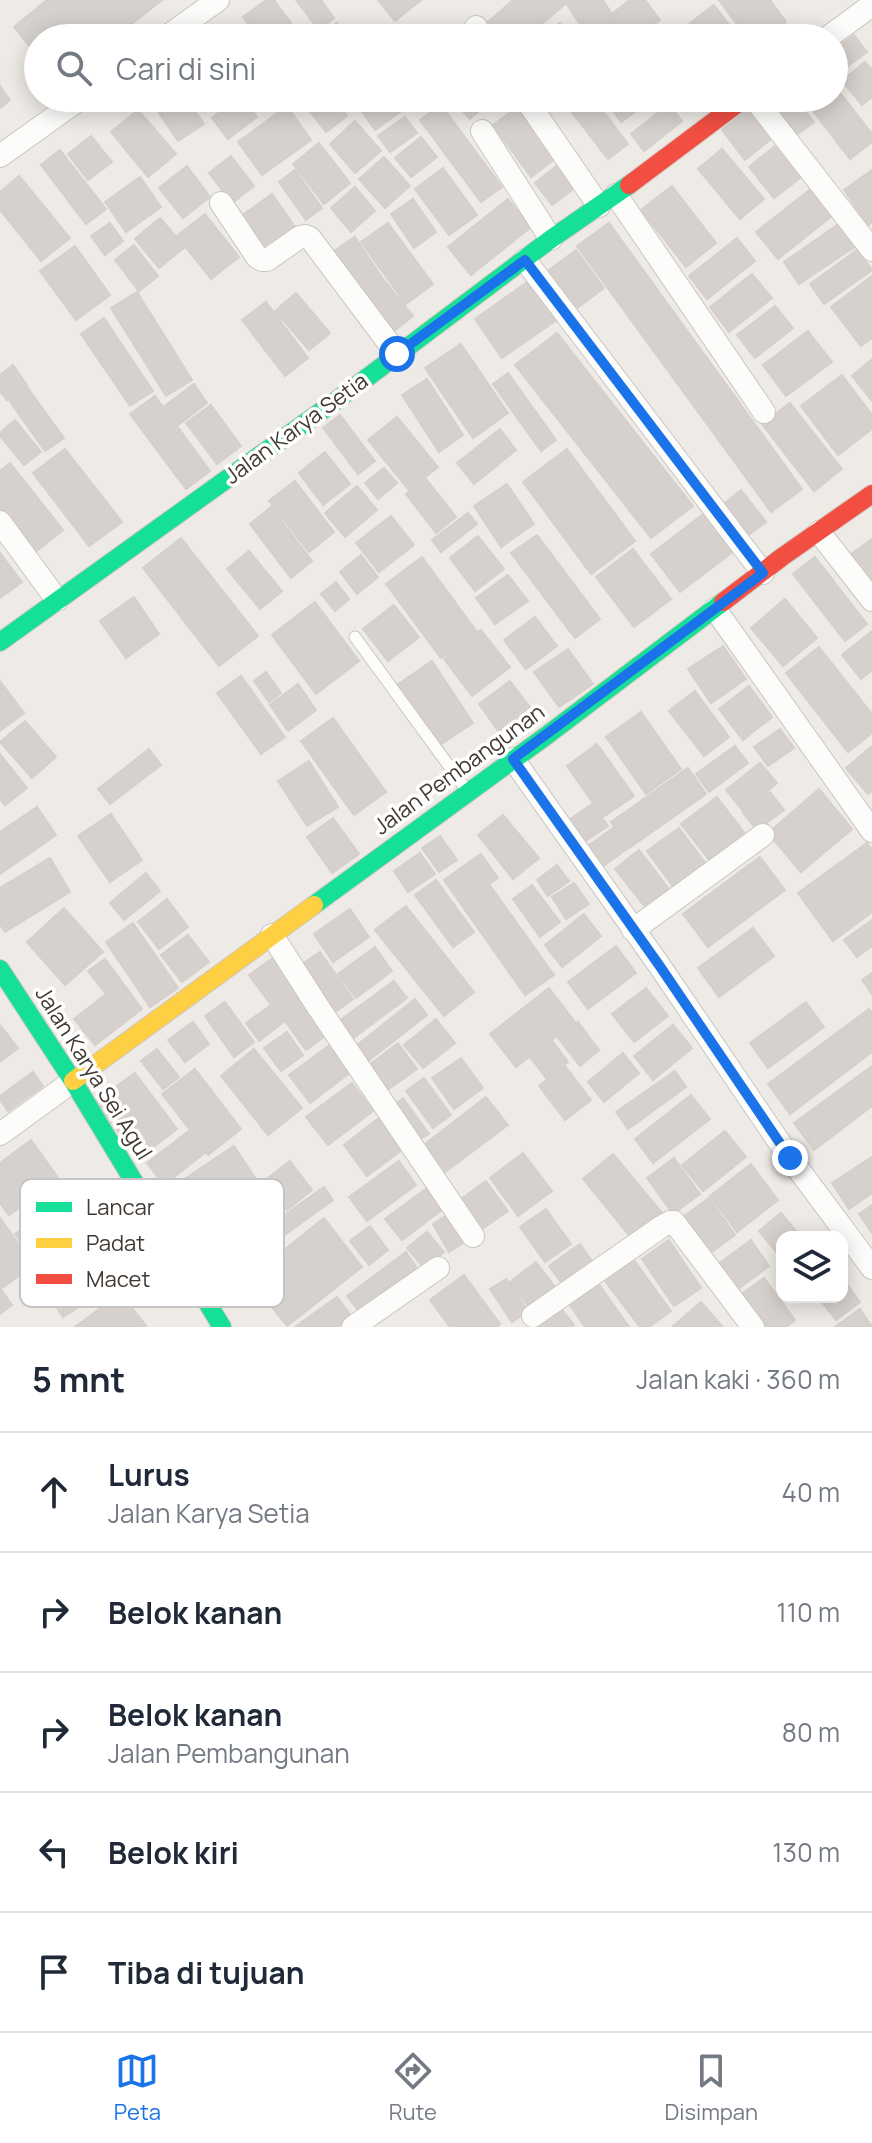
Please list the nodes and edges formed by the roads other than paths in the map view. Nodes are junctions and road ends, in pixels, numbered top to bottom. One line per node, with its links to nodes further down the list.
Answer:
1 (218, 0): 3 (street)
2 (872, 5): 4 (street)
3 (185, 24)
4 (846, 24)
5 (61, 112): 10 (street)
6 (536, 112): 11 (street)
7 (726, 112): 11 (street, Jalan Karya Setia)
8 (765, 112): 14 (street)
9 (482, 131): 13 (street)
10 (0, 156)
11 (608, 200): 13 (street, Jalan Karya Setia); 17 (street)
12 (221, 203): 16 (street)
13 (551, 239): 15 (street, Jalan Karya Setia)
14 (872, 250)
15 (525, 260): 16 (street, Jalan Karya Setia); 21 (street)
16 (397, 354): 22 (street, Jalan Karya Setia)
17 (764, 412)
18 (872, 494): 20 (street, Jalan Pembangunan)
19 (0, 522): 22 (street)
20 (819, 532): 21 (street, Jalan Pembangunan); 23 (street)
21 (763, 573): 24 (street, Jalan Pembangunan)
22 (57, 600): 26 (street, Jalan Karya Setia)
23 (872, 600)
24 (715, 609): 27 (street, Jalan Pembangunan); 29 (street)
25 (355, 637): 28 (lane)
26 (0, 642)
27 (513, 759): 28 (street, Jalan Pembangunan); 31 (street)
28 (469, 792): 32 (street, Jalan Pembangunan)
29 (872, 831)
30 (763, 835): 31 (street)
31 (633, 930): 39 (street)
32 (272, 935): 34 (street, Jalan Pembangunan); 37 (street)
33 (0, 969): 34 (street, Jalan Karya Sei Agul)
34 (73, 1081): 35 (street); 36 (street, Jalan Karya Sei Agul)
35 (0, 1134)
36 (130, 1179)
37 (473, 1236)
38 (438, 1268): 43 (street)
39 (872, 1268)
40 (205, 1307): 42 (street, Jalan Karya Sei Agul)
41 (533, 1316): 44 (street)
42 (216, 1325)
43 (353, 1327)
44 (753, 1327)

